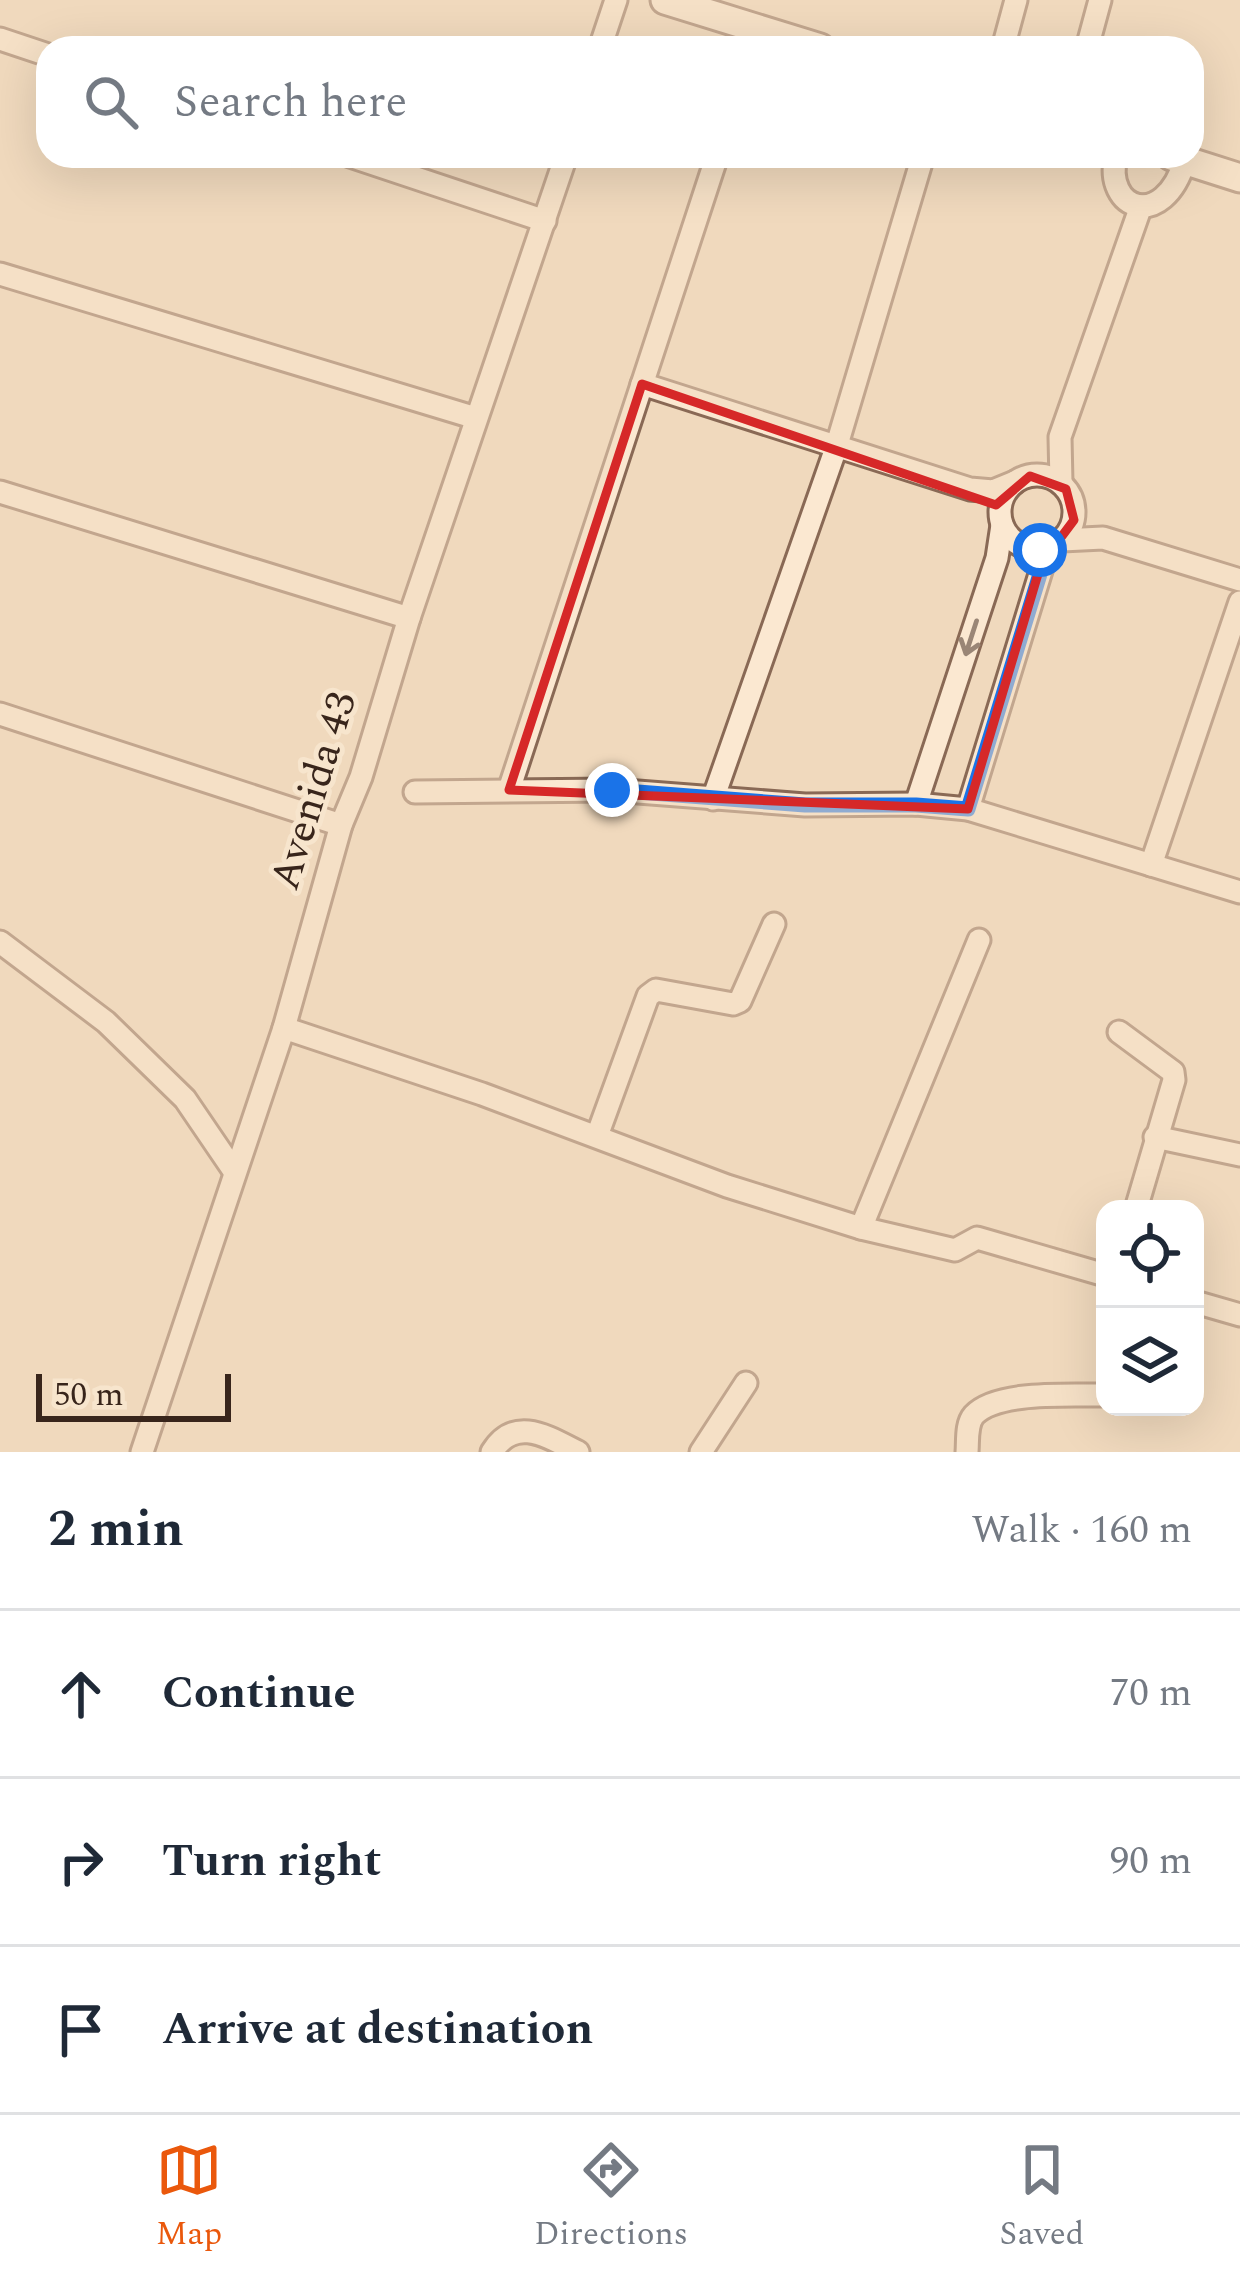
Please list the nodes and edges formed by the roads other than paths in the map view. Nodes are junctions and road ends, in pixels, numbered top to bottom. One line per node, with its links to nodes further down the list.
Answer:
1 (616, 0): 6 (street)
2 (665, 0): 5 (street)
3 (1016, 0): 8 (street)
4 (1100, 0): 9 (street)
5 (707, 7): 7 (street)
6 (605, 36)
7 (787, 36)
8 (1006, 36)
9 (1090, 36)
10 (0, 39): 11 (street)
11 (36, 51)
12 (1204, 166): 19 (street)
13 (386, 168): 21 (street)
14 (562, 168): 21 (street, Avenida 43)
15 (713, 168): 23 (street)
16 (919, 168): 26 (street)
17 (1115, 168): 20 (street)
18 (1177, 168): 20 (street)
19 (1240, 178)
20 (1141, 206): 25 (street)
21 (545, 221): 24 (street, Avenida 43)
22 (0, 274): 24 (street)
23 (643, 384): 26 (street); 39 (street)
24 (476, 418): 37 (street, Avenida 43)
25 (1060, 436): 27 (street); 28 (street)
26 (836, 448): 29 (street); 41 (street)
27 (1019, 480): 28 (street); 29 (street); 32 (street)
28 (1060, 483): 31 (street)
29 (970, 489): 32 (street)
30 (0, 492): 37 (street)
31 (1073, 503): 33 (street); 34 (street)
32 (1001, 521): 33 (street); 42 (street, one-way to 42)
33 (1055, 544): 34 (street); 43 (street)
34 (1134, 545): 35 (street)
35 (1240, 580)
36 (1240, 602): 45 (street)
37 (409, 618): 44 (street, Avenida 43)
38 (0, 714): 44 (street)
39 (509, 790): 40 (street); 41 (street)
40 (415, 792)
41 (713, 799): 42 (street)
42 (916, 805): 43 (street)
43 (968, 809): 45 (street)
44 (341, 825): 50 (street, Avenida 43)
45 (1150, 865): 46 (street)
46 (1240, 892)
47 (774, 924): 52 (street)
48 (979, 940): 57 (street)
49 (0, 942): 55 (street)
50 (284, 1028): 52 (street); 55 (street, Avenida 43)
51 (1119, 1032): 53 (street)
52 (597, 1136): 57 (street)
53 (1155, 1137): 54 (street); 56 (street)
54 (1240, 1155)
55 (234, 1171): 63 (street, Avenida 43)
56 (1138, 1200)
57 (861, 1228): 58 (street)
58 (1096, 1272)
59 (1204, 1305): 60 (street)
60 (1240, 1315)
61 (746, 1382): 66 (street)
62 (1096, 1395): 67 (street)
63 (142, 1452)
64 (492, 1452): 65 (street)
65 (578, 1452)
66 (701, 1452)
67 (967, 1452)

